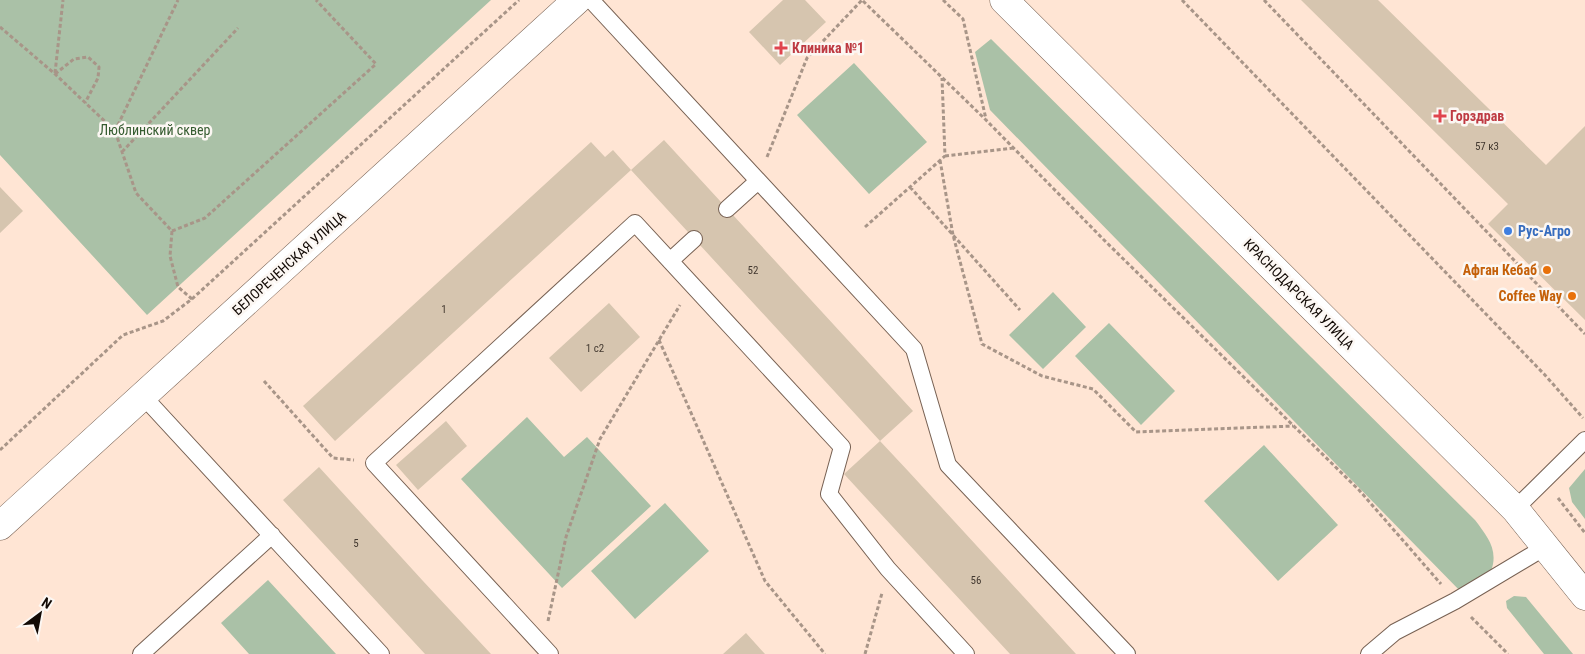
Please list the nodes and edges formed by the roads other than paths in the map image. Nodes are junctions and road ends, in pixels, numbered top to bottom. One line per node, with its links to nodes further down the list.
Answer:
1 (578, 0): 8 (street, БЕЛОРЕЧЕНСКАЯ УЛИЦА)
2 (591, 0): 4 (lane)
3 (1004, 0): 10 (street, КРАСНОДАРСКАЯ УЛИЦА)
4 (758, 181): 5 (lane); 19 (lane)
5 (727, 209)
6 (694, 239): 7 (lane)
7 (670, 261): 15 (lane); 18 (lane)
8 (143, 396): 11 (street, БЕЛОРЕЧЕНСКАЯ УЛИЦА); 12 (lane)
9 (1585, 440): 10 (lane)
10 (1515, 509): 13 (street, КРАСНОДАРСКАЯ УЛИЦА)
11 (0, 526)
12 (272, 535): 16 (lane); 17 (lane)
13 (1548, 546): 14 (street, КРАСНОДАРСКАЯ УЛИЦА); 20 (lane)
14 (1585, 596)
15 (542, 651)
16 (141, 654)
17 (381, 654)
18 (966, 654)
19 (1127, 654)
20 (1369, 654)

